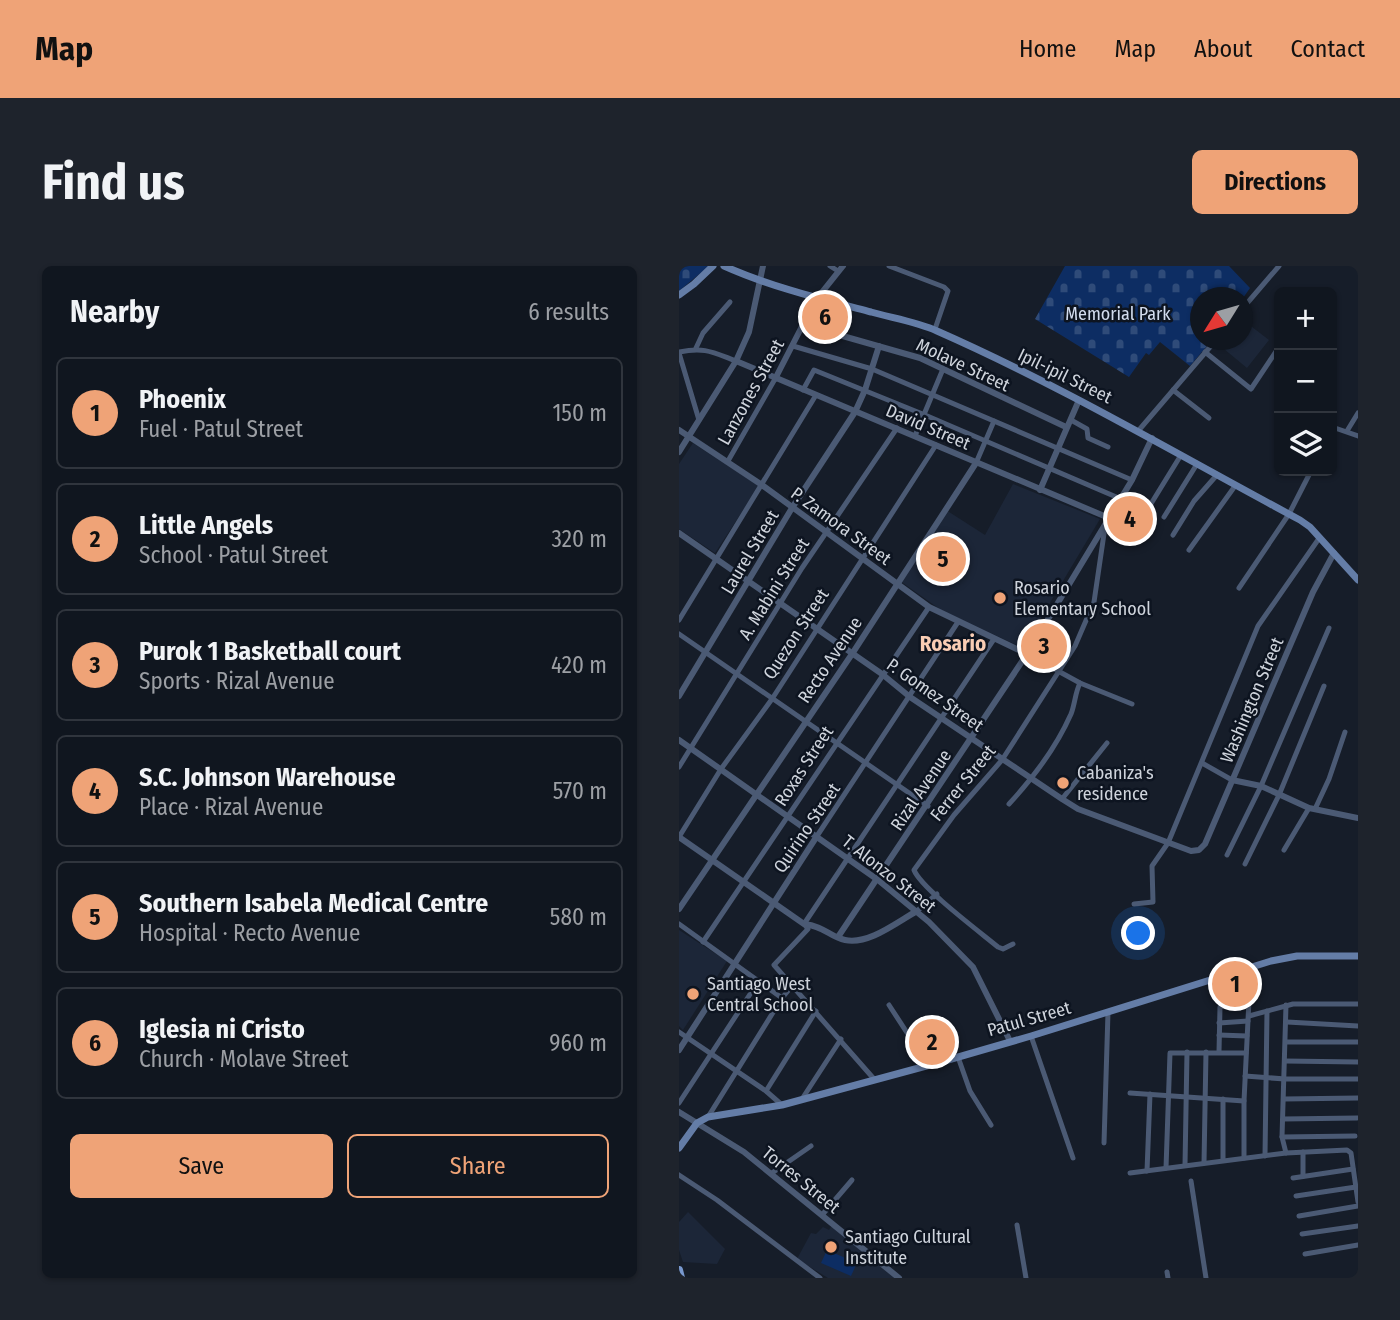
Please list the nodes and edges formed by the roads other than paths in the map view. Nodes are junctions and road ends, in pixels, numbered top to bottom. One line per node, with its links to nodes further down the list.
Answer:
1 (713, 266): 9 (main road)
2 (724, 266): 8 (main road, Ipil-ipil Street)
3 (764, 266): 8 (street)
4 (830, 266): 7 (street)
5 (889, 266): 14 (street)
6 (1279, 266): 10 (street)
7 (841, 269): 11 (street, Lanzones Street)
8 (761, 282): 11 (main road, Ipil-ipil Street); 21 (street)
9 (679, 295)
10 (1253, 296)
11 (818, 298): 13 (street, Lanzones Street); 14 (main road, Ipil-ipil Street)
12 (730, 302): 17 (street)
13 (804, 325): 15 (street, Lanzones Street); 16 (street, Molave Street)
14 (935, 330): 30 (main road, Ipil-ipil Street)
15 (793, 346): 22 (street); 24 (street, Lanzones Street)
16 (879, 346): 22 (street, Laurel Street); 23 (street, Molave Street)
17 (697, 348): 19 (street); 21 (street)
18 (1277, 350): 20 (street)
19 (679, 352): 35 (street)
20 (1205, 352): 27 (street)
21 (736, 361): 24 (street, David Street); 35 (street)
22 (872, 369): 26 (street, Laurel Street); 29 (street)
23 (943, 369): 29 (street); 37 (street, Molave Street)
24 (775, 379): 25 (street, David Street); 53 (street, Lanzones Street)
25 (803, 390): 26 (street); 28 (street, David Street)
26 (865, 390): 31 (street, Laurel Street); 33 (street)
27 (1173, 390): 34 (street); 40 (street)
28 (816, 395): 31 (street, David Street); 60 (street)
29 (933, 395): 33 (street); 36 (street)
30 (1079, 400): 37 (street); 40 (main road, Ipil-ipil Street)
31 (855, 412): 38 (street, David Street); 65 (street, Laurel Street)
32 (1358, 413): 42 (street)
33 (925, 415): 44 (street); 47 (street)
34 (1209, 418)
35 (699, 420): 43 (street)
36 (994, 421): 47 (street, Recto Avenue); 50 (street)
37 (1069, 424): 49 (street, Molave Street); 50 (street)
38 (897, 428): 44 (street, David Street); 69 (street, A. Mabini Street)
39 (679, 430): 43 (street, P. Zamora Street)
40 (1139, 430): 46 (main road, Ipil-ipil Street)
41 (1337, 430): 42 (street)
42 (1347, 431): 45 (street)
43 (689, 436): 51 (street); 53 (street, P. Zamora Street)
44 (915, 436): 48 (street, David Street)
45 (1358, 436)
46 (1152, 438): 52 (main road, Ipil-ipil Street); 59 (street, Rizal Avenue)
47 (985, 441): 54 (street, Recto Avenue); 56 (street)
48 (936, 445): 54 (street, David Street); 75 (street, Quezon Street)
49 (1108, 447)
50 (1058, 448): 56 (street); 59 (street)
51 (679, 452)
52 (1181, 455): 55 (main road, Ipil-ipil Street); 64 (street)
53 (728, 461): 60 (street, P. Zamora Street)
54 (976, 463): 62 (street, David Street); 79 (street, Recto Avenue)
55 (1197, 464): 57 (main road, Ipil-ipil Street); 67 (street)
56 (1049, 468): 62 (street); 63 (street)
57 (1216, 476): 61 (main road, Ipil-ipil Street); 71 (street)
58 (1308, 476): 66 (street)
59 (1132, 480): 63 (street, Rizal Avenue)
60 (762, 485): 65 (street, P. Zamora Street); 76 (street)
61 (1235, 486): 66 (main road, Ipil-ipil Street); 73 (street)
62 (1040, 490): 68 (street, David Street)
63 (1121, 499): 68 (street, Rizal Avenue)
64 (1149, 507)
65 (792, 508): 69 (street, P. Zamora Street); 78 (street, Laurel Street)
66 (1289, 514): 72 (main road, Ipil-ipil Street); 80 (street)
67 (1164, 517)
68 (1107, 521): 91 (street, Rizal Avenue); 92 (street, Ferrer Street)
69 (826, 531): 75 (street, P. Zamora Street); 81 (street, A. Mabini Street)
70 (679, 533): 76 (street, P. Gomez Street)
71 (1173, 535)
72 (1320, 537): 74 (main road, Ipil-ipil Street); 111 (street)
73 (1189, 550)
74 (1334, 553): 77 (main road, Ipil-ipil Street); 115 (street, Washington Street)
75 (861, 558): 79 (street, P. Zamora Street); 86 (street, Quezon Street)
76 (716, 559): 78 (street, P. Gomez Street); 83 (street)
77 (1357, 575)
78 (748, 581): 81 (street, P. Gomez Street); 89 (street, Laurel Street)
79 (897, 584): 82 (street, P. Zamora Street); 90 (street, Recto Avenue)
80 (1239, 588)
81 (779, 603): 86 (street, P. Gomez Street); 93 (street, A. Mabini Street)
82 (929, 607): 84 (street, P. Zamora Street); 94 (street, Roxas Street)
83 (679, 620)
84 (958, 622): 88 (street, P. Zamora Street); 98 (street, Quirino Street)
85 (1329, 628): 117 (street)
86 (817, 629): 90 (street, P. Gomez Street); 99 (street, Quezon Street)
87 (679, 634): 89 (street)
88 (994, 639): 91 (street, P. Zamora Street); 101 (street)
89 (706, 653): 93 (street); 97 (street, Laurel Street)
90 (852, 654): 94 (street, P. Gomez Street); 102 (street, Recto Avenue)
91 (1027, 654): 92 (street, P. Zamora Street); 104 (street, Rizal Avenue)
92 (1060, 672): 95 (street, P. Zamora Street); 109 (street, Ferrer Street)
93 (738, 674): 99 (street); 108 (street, A. Mabini Street)
94 (882, 674): 98 (street, P. Gomez Street); 106 (street, Roxas Street)
95 (1080, 683): 100 (street, P. Zamora Street); 114 (street)
96 (1324, 686): 119 (street)
97 (679, 696)
98 (910, 697): 101 (street, P. Gomez Street); 110 (street, Quirino Street)
99 (772, 699): 102 (street); 113 (street, Quezon Street)
100 (1132, 704)
101 (941, 717): 104 (street, P. Gomez Street); 116 (street)
102 (806, 721): 106 (street); 118 (street, Recto Avenue)
103 (1345, 732): 123 (street)
104 (973, 738): 109 (street, P. Gomez Street); 122 (street, Rizal Avenue)
105 (679, 740): 108 (street, T. Alonzo Street)
106 (837, 742): 110 (street); 124 (street, Roxas Street)
107 (1107, 743): 120 (street)
108 (691, 748): 112 (street, A. Mabini Street); 113 (street, T. Alonzo Street)
109 (1002, 760): 114 (street, P. Gomez Street); 137 (street, Ferrer Street)
110 (867, 763): 116 (street); 126 (street, Quirino Street)
111 (1202, 763): 115 (street); 128 (street)
112 (679, 767)
113 (721, 769): 118 (street, T. Alonzo Street); 127 (street, Quezon Street)
114 (1032, 779): 120 (street, P. Gomez Street); 121 (street)
115 (1232, 780): 117 (street); 130 (street, Washington Street)
116 (898, 785): 122 (street); 132 (street)
117 (1261, 786): 119 (street); 131 (street)
118 (757, 794): 124 (street, T. Alonzo Street); 133 (street, Recto Avenue)
119 (1279, 795): 123 (street); 134 (street)
120 (1062, 799): 128 (street, P. Gomez Street)
121 (1009, 804)
122 (928, 806): 135 (street, Rizal Avenue)
123 (1312, 809): 125 (street); 129 (street)
124 (788, 816): 126 (street, T. Alonzo Street); 136 (street, Roxas Street)
125 (1358, 818)
126 (817, 836): 132 (street, T. Alonzo Street); 138 (street, Quirino Street)
127 (679, 837): 133 (street)
128 (1168, 843): 130 (street, P. Gomez Street); 139 (street)
129 (1284, 850)
130 (1191, 851)
131 (1227, 855)
132 (848, 858): 135 (street, T. Alonzo Street); 142 (street)
133 (712, 860): 136 (street); 140 (street, Recto Avenue)
134 (1245, 864)
135 (878, 880): 141 (street, T. Alonzo Street); 144 (street, Rizal Avenue)
136 (744, 883): 138 (street); 145 (street, Roxas Street)
137 (937, 894): 141 (street); 146 (street)
138 (773, 904): 142 (street); 148 (street, Quirino Street)
139 (1134, 904)
140 (679, 909)
141 (916, 911): 144 (street); 170 (street, T. Alonzo Street)
142 (804, 924): 144 (street); 151 (street)
143 (679, 925): 145 (street)
144 (838, 937)
145 (703, 942): 148 (street)
146 (1013, 944)
147 (1358, 956): 149 (main road, Patul Street)
148 (734, 965): 150 (street); 168 (street, Quirino Street)
149 (1250, 967): 152 (street); 159 (main road, Patul Street)
150 (758, 982): 153 (street); 177 (street)
151 (792, 986): 153 (street); 157 (street)
152 (1249, 997): 160 (street); 161 (street)
153 (782, 998): 183 (street)
154 (1358, 1004): 156 (street)
155 (889, 1005): 182 (street)
156 (1286, 1006): 158 (street); 162 (street)
157 (816, 1011): 169 (street); 189 (street)
158 (1268, 1011): 160 (street); 185 (street)
159 (1108, 1012): 167 (main road, Patul Street); 210 (street)
160 (1248, 1018): 161 (street); 166 (street)
161 (1219, 1023): 165 (street)
162 (1287, 1023): 163 (street); 171 (street)
163 (1358, 1026)
164 (679, 1032): 168 (street)
165 (1219, 1035): 166 (street); 176 (street)
166 (1247, 1035): 178 (street)
167 (1031, 1037): 170 (main road, Patul Street); 216 (street)
168 (687, 1038): 173 (street, Quirino Street); 177 (street)
169 (841, 1039): 186 (street); 196 (street)
170 (1010, 1041): 179 (main road, Patul Street)
171 (1286, 1042): 172 (street); 180 (street)
172 (1358, 1042)
173 (679, 1050)
174 (1187, 1052): 175 (street); 192 (street); 193 (street)
175 (1206, 1052): 176 (street); 194 (street)
176 (1219, 1052): 178 (street)
177 (710, 1053): 183 (street); 200 (street)
178 (1246, 1053): 184 (street)
179 (958, 1056): 182 (main road, Patul Street); 207 (street)
180 (1285, 1061): 181 (street); 187 (street)
181 (1358, 1062)
182 (928, 1065): 186 (main road, Patul Street)
183 (736, 1071): 189 (street); 203 (street)
184 (1245, 1076): 185 (street); 199 (street)
185 (1265, 1078): 187 (street); 215 (street)
186 (874, 1079): 196 (main road, Patul Street)
187 (1285, 1079): 188 (street); 198 (street)
188 (1358, 1079)
189 (766, 1091): 201 (street)
190 (1130, 1093): 191 (street)
191 (1150, 1094): 192 (street); 223 (street)
192 (1168, 1096): 193 (street); 222 (street)
193 (1186, 1097): 194 (street); 220 (street)
194 (1205, 1098): 197 (street); 219 (street)
195 (1358, 1098): 198 (street)
196 (802, 1099): 201 (main road, Patul Street)
197 (1223, 1099): 199 (street); 218 (street)
198 (1284, 1099): 205 (street)
199 (1244, 1101): 217 (street)
200 (679, 1103)
201 (782, 1105): 203 (main road, Patul Street)
202 (679, 1112): 206 (street, Torres Street)
203 (708, 1117): 206 (main road, Patul Street)
204 (1357, 1118): 205 (street)
205 (1283, 1119): 209 (street)
206 (697, 1123): 212 (main road); 225 (street, Torres Street)
207 (991, 1125)
208 (1355, 1136): 209 (street)
209 (1282, 1137): 214 (street)
210 (1104, 1143)
211 (811, 1146): 225 (street)
212 (679, 1148)
213 (1303, 1152): 214 (street); 221 (street); 227 (street)
214 (1286, 1153): 215 (street)
215 (1265, 1156): 217 (street)
216 (1073, 1158)
217 (1244, 1158): 218 (street)
218 (1223, 1160): 219 (street)
219 (1204, 1163): 220 (street)
220 (1185, 1165): 222 (street)
221 (1354, 1165): 227 (street); 231 (street)
222 (1166, 1168): 223 (street)
223 (1147, 1171): 224 (street)
224 (1130, 1173)
225 (772, 1174): 234 (street, Torres Street)
226 (679, 1175): 243 (street)
227 (1303, 1176): 228 (street)
228 (1293, 1178)
229 (852, 1181): 234 (street)
230 (1191, 1181): 246 (street)
231 (1356, 1184): 232 (street); 233 (street)
232 (1296, 1196)
233 (1358, 1203): 235 (street)
234 (822, 1215): 244 (street, Torres Street)
235 (1299, 1216)
236 (1017, 1225): 245 (street)
237 (1358, 1226): 238 (street)
238 (1302, 1234)
239 (1358, 1245): 240 (street)
240 (1305, 1254)
241 (679, 1270): 242 (main road)
242 (681, 1278)
243 (820, 1278)
244 (899, 1278)
245 (1026, 1278)
246 (1206, 1278)

